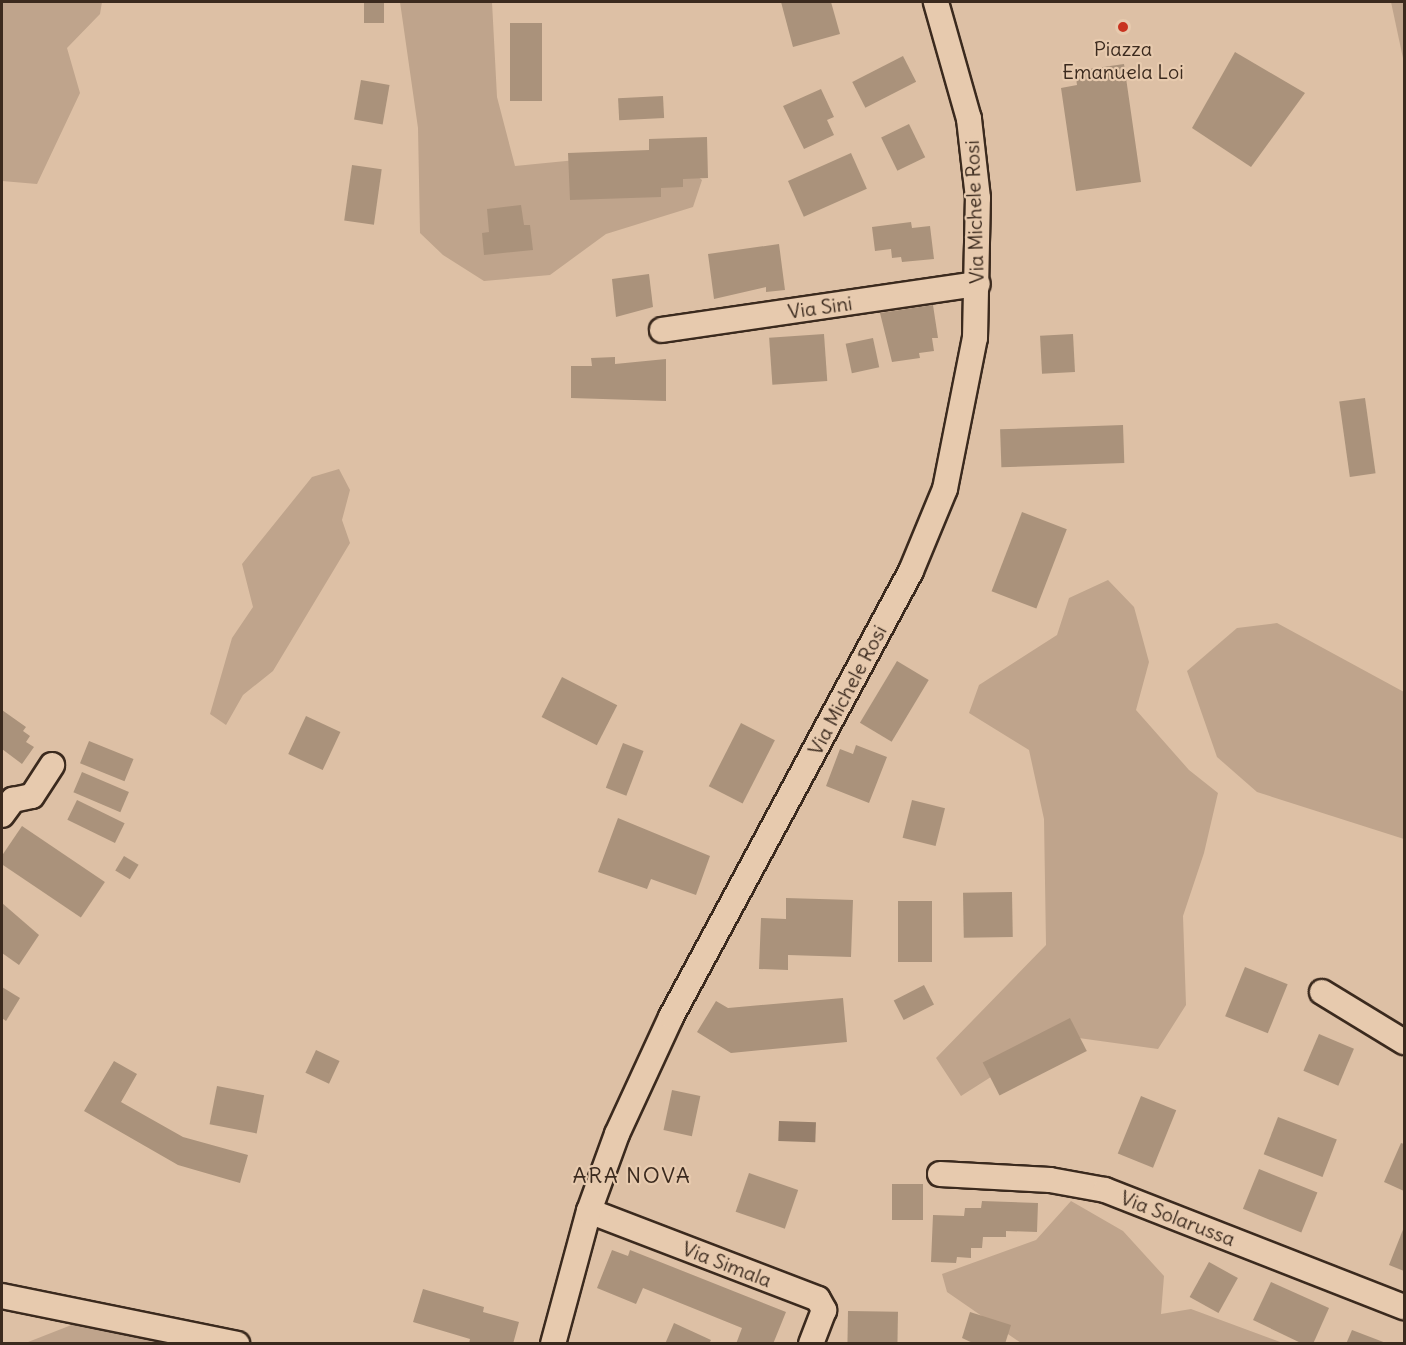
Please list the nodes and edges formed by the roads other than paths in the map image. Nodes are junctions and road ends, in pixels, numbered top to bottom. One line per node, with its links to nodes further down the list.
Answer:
1 (936, 2): 2 (street, Via Michele Rosi)
2 (978, 284): 3 (street, Via Sini); 9 (street, Via Michele Rosi)
3 (662, 330)
4 (52, 765): 5 (street)
5 (2, 815)
6 (1322, 992): 7 (street)
7 (1404, 1042)
8 (940, 1174): 11 (street, Via Solarussa)
9 (589, 1211): 13 (street, Via Michele Rosi); 14 (street, Via Simala)
10 (2, 1296): 12 (street)
11 (1404, 1307)
12 (237, 1344)
13 (553, 1344)
14 (811, 1344)

